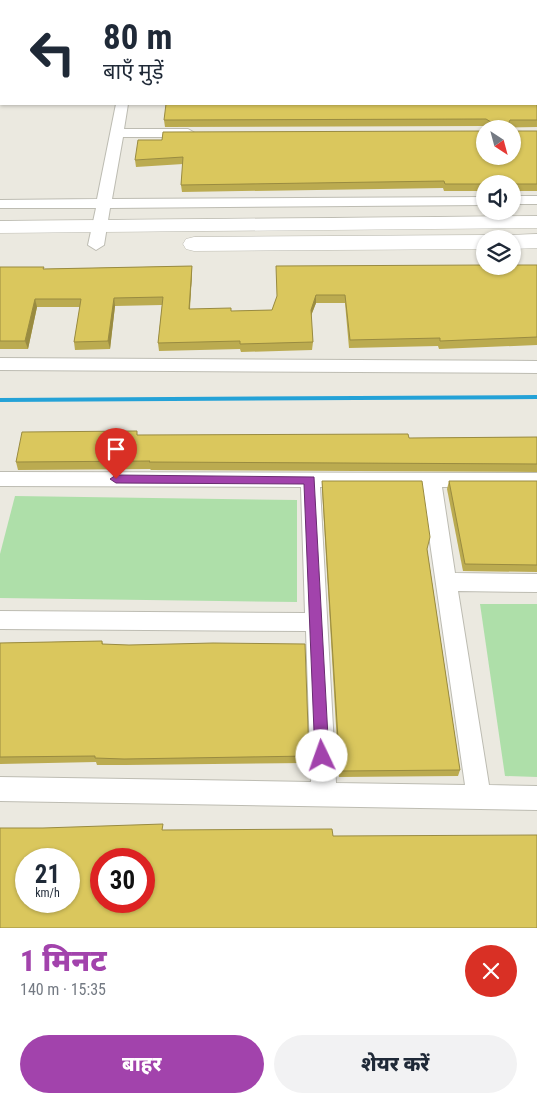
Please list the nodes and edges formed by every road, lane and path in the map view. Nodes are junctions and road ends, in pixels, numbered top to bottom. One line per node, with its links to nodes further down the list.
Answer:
1 (122, 105): 3 (street)
2 (206, 133): 3 (street)
3 (117, 134): 8 (street)
4 (476, 200): 8 (street)
5 (521, 200): 6 (street)
6 (537, 200)
7 (0, 204): 8 (street)
8 (104, 204): 11 (street)
9 (537, 222): 11 (street)
10 (0, 227): 11 (street)
11 (98, 235): 13 (street); 15 (street)
12 (537, 241): 14 (street)
13 (476, 242)
14 (521, 242)
15 (0, 245)
16 (0, 364): 17 (street)
17 (537, 367)
18 (0, 479): 19 (street)
19 (310, 480): 20 (street); 25 (street)
20 (431, 480): 21 (street); 22 (street)
21 (537, 480)
22 (446, 582): 23 (street); 28 (street)
23 (537, 583)
24 (0, 620): 25 (street)
25 (316, 622): 27 (street)
26 (0, 789): 27 (street)
27 (324, 795): 28 (street)
28 (479, 797): 29 (street)
29 (537, 798)

